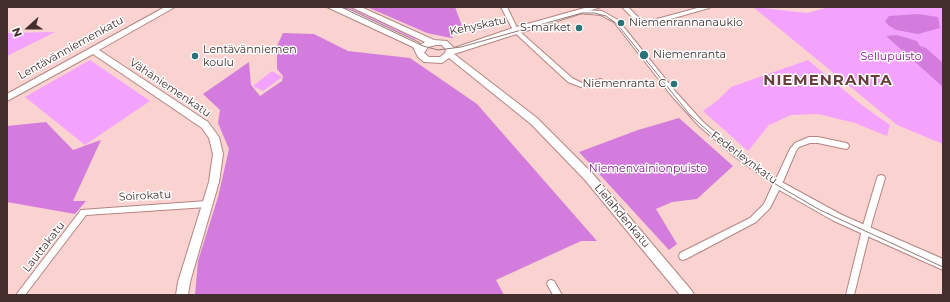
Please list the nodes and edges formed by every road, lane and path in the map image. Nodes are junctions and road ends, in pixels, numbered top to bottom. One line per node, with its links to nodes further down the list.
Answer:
1 (162, 7): 10 (street, Lentävänniemenkatu)
2 (170, 7): 10 (street, Lentävänniemenkatu)
3 (331, 7): 15 (street)
4 (355, 7): 12 (street)
5 (504, 7): 11 (street)
6 (597, 7): 9 (street, Kehyskatu)
7 (625, 7): 8 (street)
8 (707, 7)
9 (580, 12): 11 (street, Kehyskatu); 23 (street, Federleynkatu)
10 (147, 19): 14 (street, Lentävänniemenkatu)
11 (516, 30): 13 (street, Kehyskatu); 16 (street, Kehyskatu); 19 (street)
12 (431, 42): 13 (street); 15 (street)
13 (444, 43): 16 (street)
14 (93, 50): 20 (street, Lentävänniemenkatu); 24 (street, Vähäniemenkatu)
15 (420, 52): 17 (street)
16 (449, 53): 17 (street); 18 (street, Lielahdenkatu)
17 (437, 61): 18 (street, Lielahdenkatu)
18 (478, 79): 33 (street, Lielahdenkatu)
19 (601, 81)
20 (7, 98)
21 (846, 146): 23 (street)
22 (881, 178): 26 (street)
23 (778, 184): 26 (street, Federleynkatu); 27 (street)
24 (207, 204): 25 (street, Soirokatu); 31 (street, Vähäniemenkatu)
25 (84, 212): 30 (street, Lauttakatu)
26 (866, 231): 28 (street, Federleynkatu); 34 (street)
27 (684, 256)
28 (943, 265)
29 (551, 284): 32 (street)
30 (20, 295)
31 (182, 295)
32 (558, 295)
33 (688, 295)
34 (850, 295)

